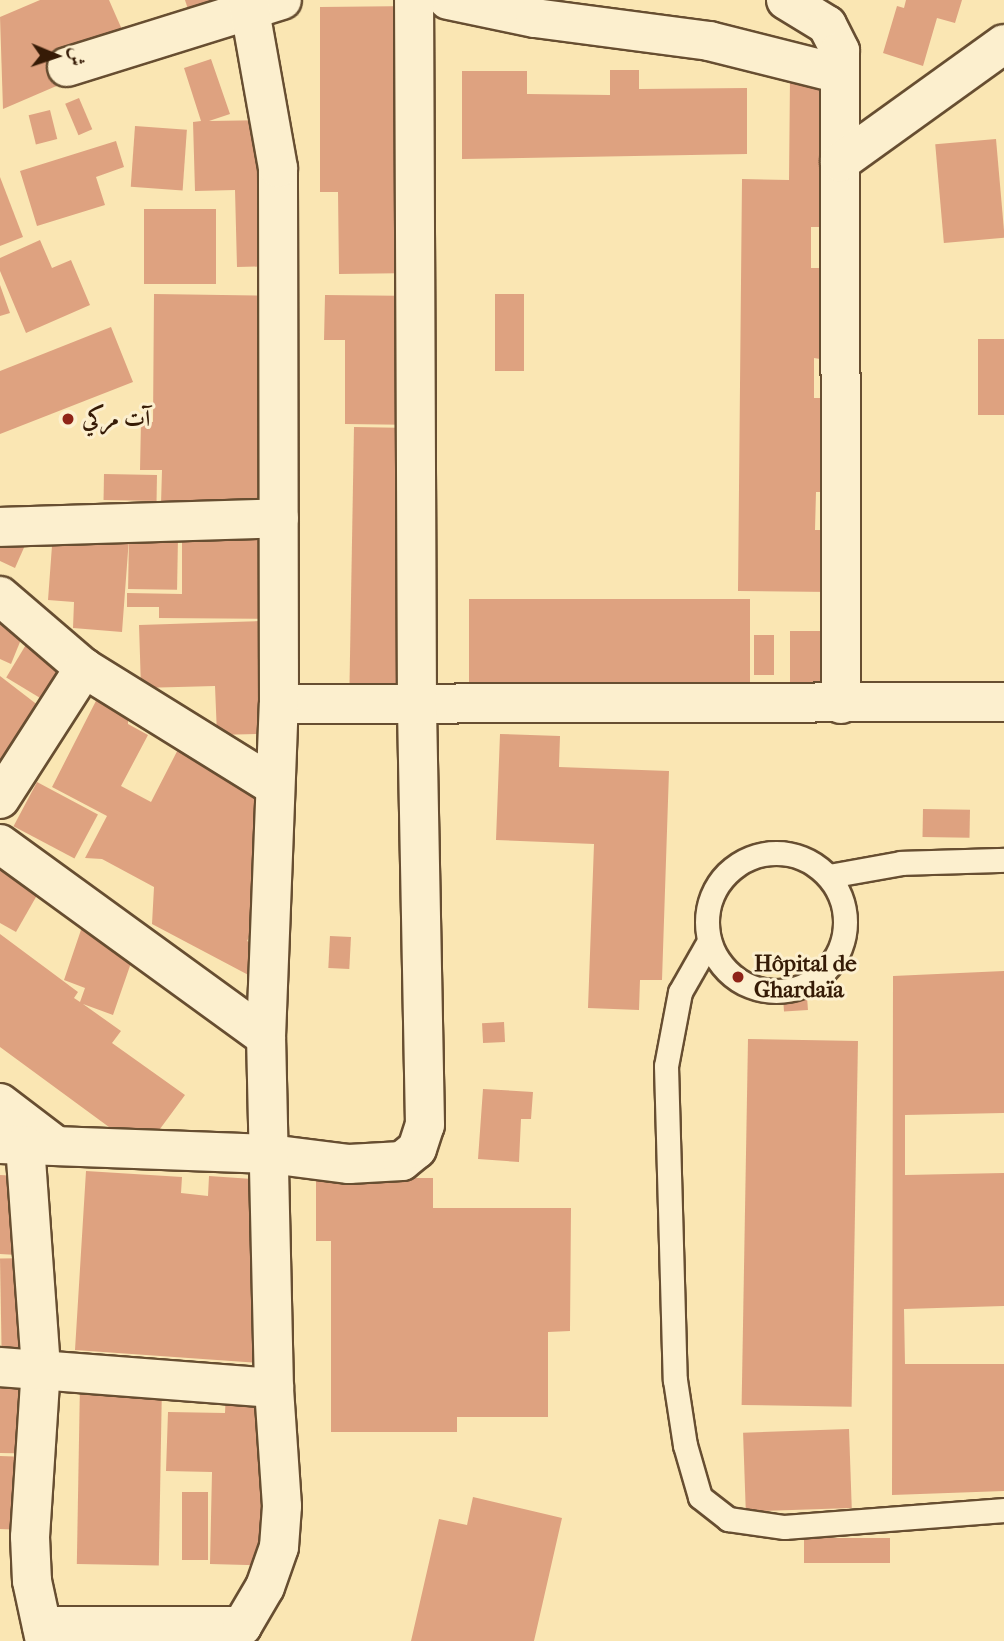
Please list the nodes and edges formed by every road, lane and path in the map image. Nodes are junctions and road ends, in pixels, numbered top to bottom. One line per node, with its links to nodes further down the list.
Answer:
1 (414, 0): 16 (street)
2 (448, 0): 7 (street)
3 (786, 0): 7 (street)
4 (261, 3): 6 (street); 9 (street)
5 (1004, 44): 8 (street)
6 (67, 67)
7 (839, 75): 8 (street)
8 (841, 162): 15 (street)
9 (279, 518): 10 (street); 14 (street)
10 (0, 527)
11 (0, 596): 12 (street)
12 (84, 668): 17 (street); 18 (street)
13 (1004, 702): 15 (street)
14 (279, 704): 16 (street); 17 (street)
15 (841, 704): 16 (street)
16 (417, 707): 26 (street)
17 (273, 785): 23 (street)
18 (0, 799)
19 (0, 844): 23 (street)
20 (1004, 860): 21 (lane)
21 (829, 876): 22 (lane); 22 (lane)
22 (708, 943): 30 (lane)
23 (266, 1037): 26 (street)
24 (0, 1102): 25 (street)
25 (26, 1145): 26 (street); 28 (street)
26 (270, 1154): 29 (street)
27 (0, 1367): 28 (street)
28 (41, 1367): 29 (street); 31 (street)
29 (274, 1388): 33 (street)
30 (1004, 1510)
31 (15, 1538): 32 (street)
32 (43, 1633): 33 (street)
33 (228, 1633)

